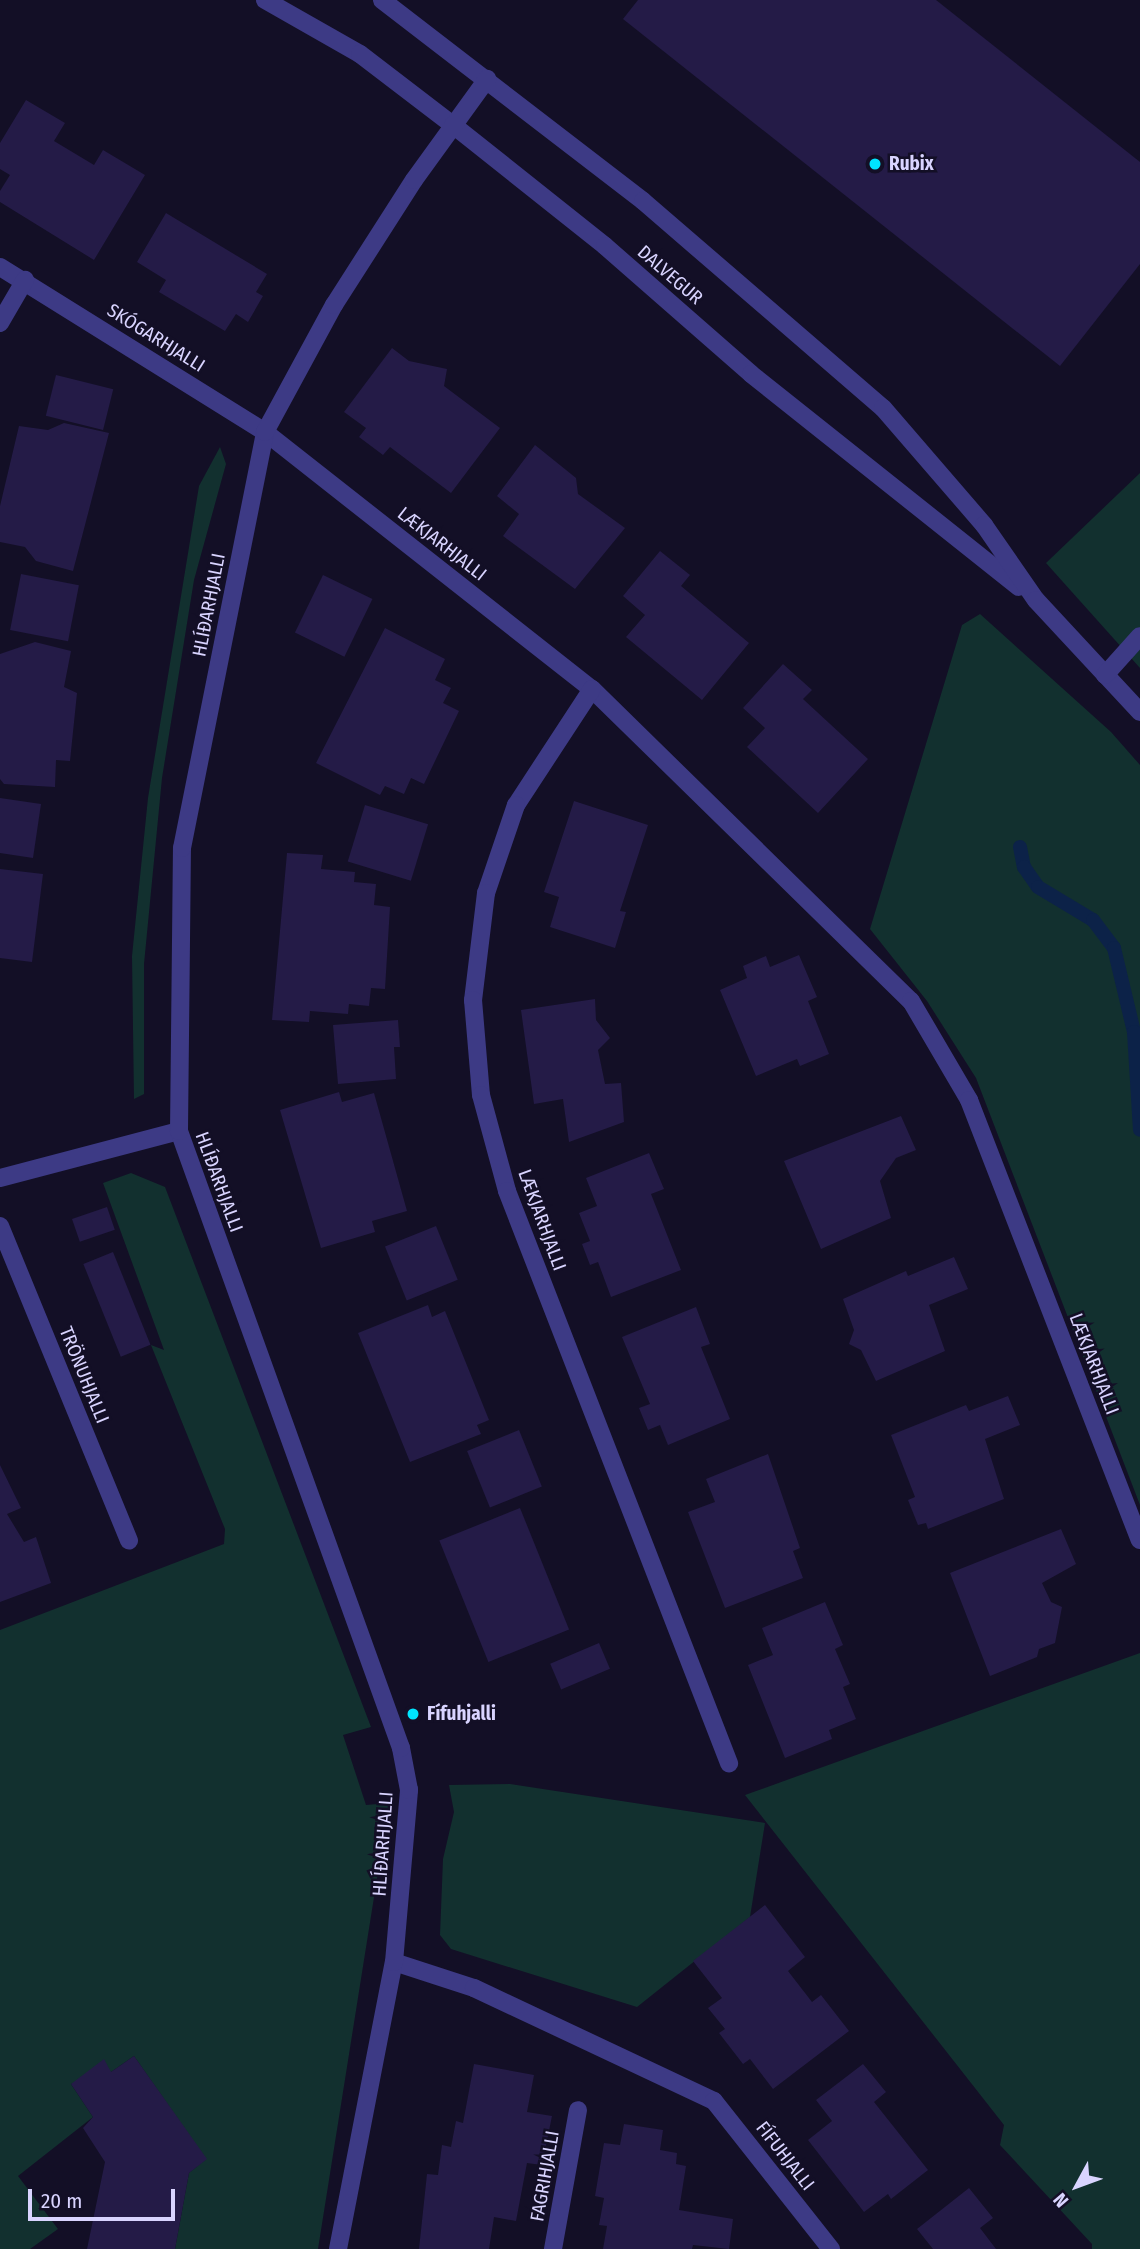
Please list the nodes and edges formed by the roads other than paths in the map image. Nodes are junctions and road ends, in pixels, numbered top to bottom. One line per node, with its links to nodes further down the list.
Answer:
1 (265, 0): 4 (street, DALVEGUR)
2 (382, 0): 3 (street, DALVEGUR)
3 (487, 79): 4 (street, HLÍÐARHJALLI); 9 (street, DALVEGUR)
4 (453, 125): 8 (street, HLÍÐARHJALLI); 9 (street, DALVEGUR)
5 (0, 267): 6 (street, SKÓGARHJALLI)
6 (25, 280): 7 (street); 8 (street, SKÓGARHJALLI)
7 (0, 323)
8 (265, 432): 12 (street, LÆKJARHJALLI); 14 (street, HLÍÐARHJALLI)
9 (1035, 600): 11 (street, DALVEGUR)
10 (1140, 636): 11 (street)
11 (1105, 675): 13 (street, DALVEGUR)
12 (592, 688): 17 (street, LÆKJARHJALLI); 19 (street, LÆKJARHJALLI)
13 (1140, 712)
14 (179, 1132): 15 (street); 20 (street, HLÍÐARHJALLI)
15 (0, 1178)
16 (0, 1226): 18 (street, TRÖNUHJALLI)
17 (1140, 1539)
18 (129, 1541)
19 (729, 1763)
20 (394, 1962): 22 (street, FÍFUHJALLI); 23 (street, HLÍÐARHJALLI)
21 (579, 2110): 24 (street, FAGRIHJALLI)
22 (829, 2248)
23 (338, 2249)
24 (554, 2249)

